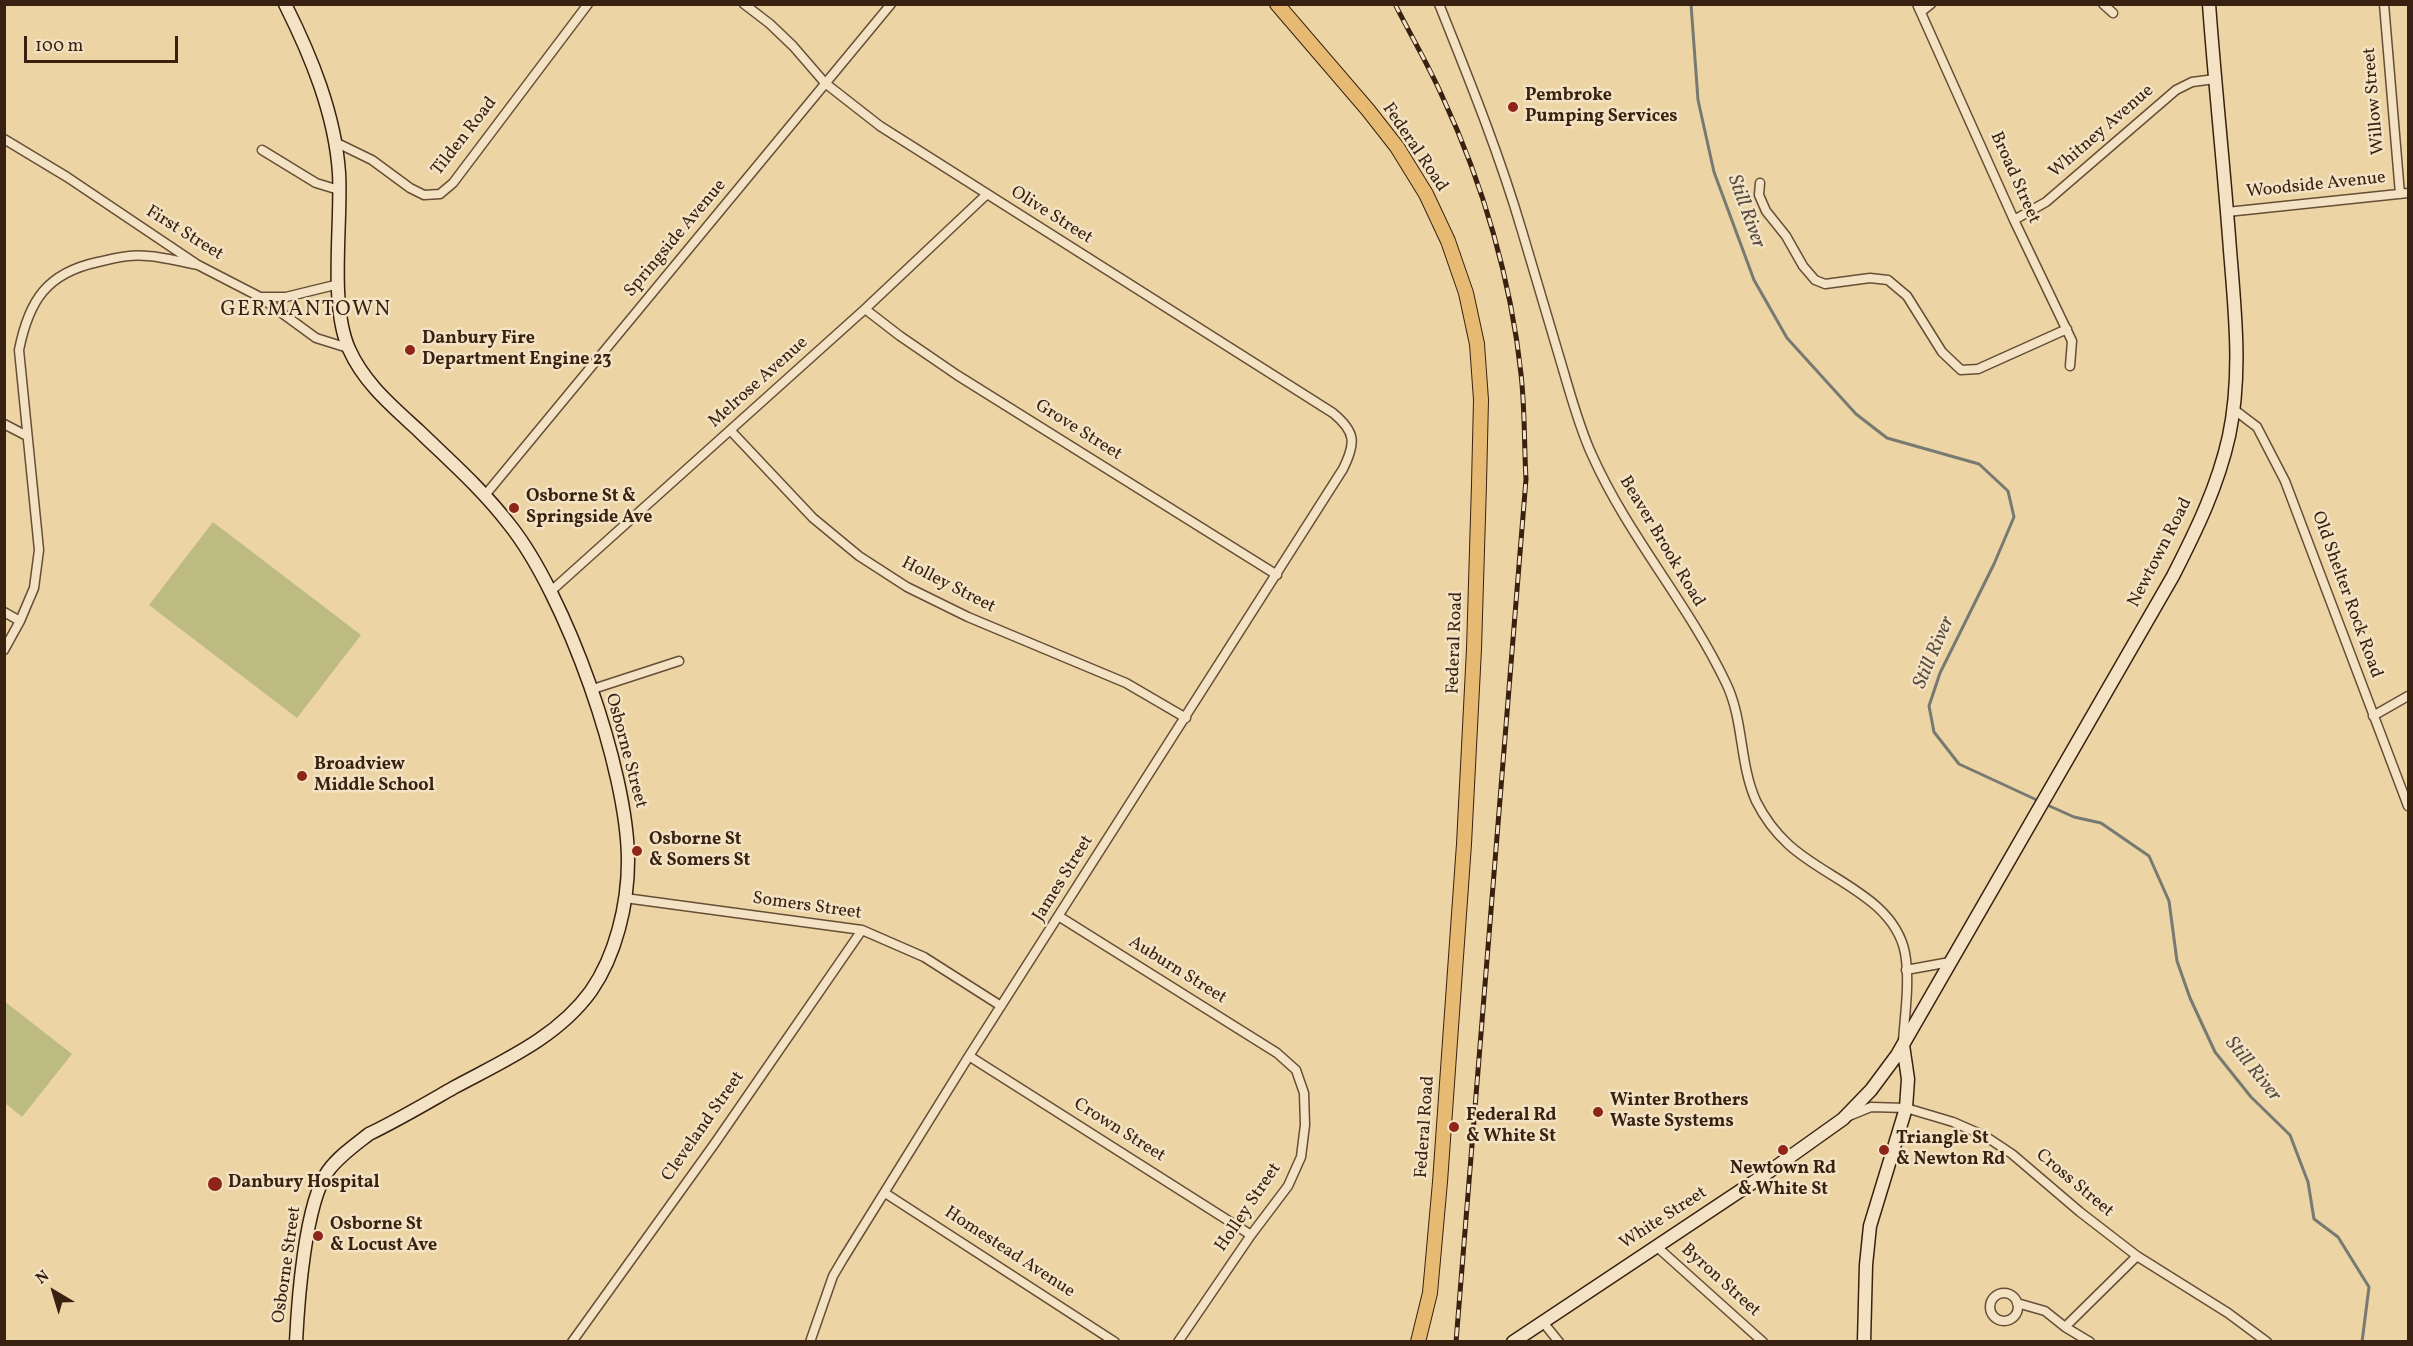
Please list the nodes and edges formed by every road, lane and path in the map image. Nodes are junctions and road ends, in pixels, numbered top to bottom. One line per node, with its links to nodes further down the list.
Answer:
1 (285, 4): 16 (main road, Osborne Street)
2 (588, 4): 16 (street, Tilden Road)
3 (744, 4): 14 (street, Olive Street)
4 (891, 4): 14 (street, Springside Avenue)
5 (1276, 4): 71 (main road, Federal Road)
6 (1439, 4): 52 (street, Beaver Brook Road)
7 (1931, 4): 11 (street)
8 (2103, 4): 12 (street)
9 (2209, 4): 13 (main road, Newtown Road)
10 (2384, 4): 20 (street, Willow Street)
11 (1919, 8): 23 (street, Broad Street)
12 (2113, 13)
13 (2215, 79): 22 (main road, Newtown Road); 23 (street, Whitney Avenue)
14 (825, 83): 21 (street, Olive Street); 36 (street, Springside Avenue)
15 (4, 139): 24 (street, First Street)
16 (335, 142): 19 (main road, Osborne Street)
17 (262, 150): 19 (street)
18 (1760, 183): 28 (street)
19 (339, 190): 25 (main road, Osborne Street)
20 (2404, 194): 22 (street, Woodside Avenue)
21 (986, 195): 27 (street, Melrose Avenue); 35 (street, Olive Street)
22 (2227, 212): 31 (main road, Newtown Road)
23 (2014, 220): 28 (street, Broad Street)
24 (198, 265): 26 (street, First Street); 34 (street)
25 (339, 284): 26 (street); 29 (main road, Osborne Street)
26 (260, 297): 29 (street, First Street)
27 (865, 309): 33 (street, Melrose Avenue); 37 (street, Grove Street)
28 (2067, 329): 30 (street, Broad Street)
29 (348, 348): 36 (main road, Osborne Street)
30 (2070, 366)
31 (2232, 408): 45 (street, Old Shelter Rock Road); 51 (main road, Newtown Road)
32 (4, 424): 34 (street)
33 (730, 431): 38 (street, Melrose Avenue); 46 (street, Holley Street)
34 (27, 436): 40 (street)
35 (1353, 438): 37 (street, James Street)
36 (486, 494): 38 (main road, Osborne Street)
37 (1277, 575): 46 (street, James Street)
38 (550, 592): 43 (main road, Osborne Street)
39 (4, 612): 40 (street)
40 (20, 621): 41 (street)
41 (4, 650)
42 (679, 661): 43 (street)
43 (590, 690): 48 (main road, Osborne Street)
44 (2409, 696): 45 (street)
45 (2373, 716): 47 (street, Old Shelter Rock Road)
46 (1186, 718): 49 (street, James Street)
47 (2409, 806)
48 (625, 898): 50 (street, Somers Street); 66 (main road, Osborne Street)
49 (1059, 917): 53 (street, James Street); 55 (street, Auburn Street)
50 (862, 930): 53 (street, Somers Street); 67 (street, Cleveland Street)
51 (1950, 962): 52 (street); 54 (main road, Newtown Road)
52 (1906, 970): 54 (street, Beaver Brook Road)
53 (1001, 1006): 56 (street, James Street)
54 (1903, 1045): 57 (main road); 58 (main road, White Street)
55 (1277, 1053): 60 (street, Holley Street)
56 (969, 1056): 59 (street, James Street); 60 (street, Crown Street)
57 (1906, 1108): 58 (street, Cross Street); 62 (street, Cross Street); 75 (main road)
58 (1843, 1119): 61 (main road, White Street)
59 (885, 1192): 68 (street, James Street); 69 (street, Homestead Avenue)
60 (1251, 1235): 70 (street, Holley Street)
61 (1656, 1246): 64 (main road, White Street); 74 (street, Byron Street)
62 (2137, 1256): 65 (street); 77 (street, Cross Street)
63 (2018, 1304): 65 (street)
64 (1542, 1321): 72 (main road, White Street); 73 (street)
65 (2065, 1327): 76 (street)
66 (296, 1341)
67 (572, 1341)
68 (810, 1341)
69 (1115, 1341)
70 (1178, 1341)
71 (1418, 1341)
72 (1514, 1341)
73 (1559, 1341)
74 (1763, 1341)
75 (1864, 1341)
76 (2090, 1341)
77 (2267, 1341)

